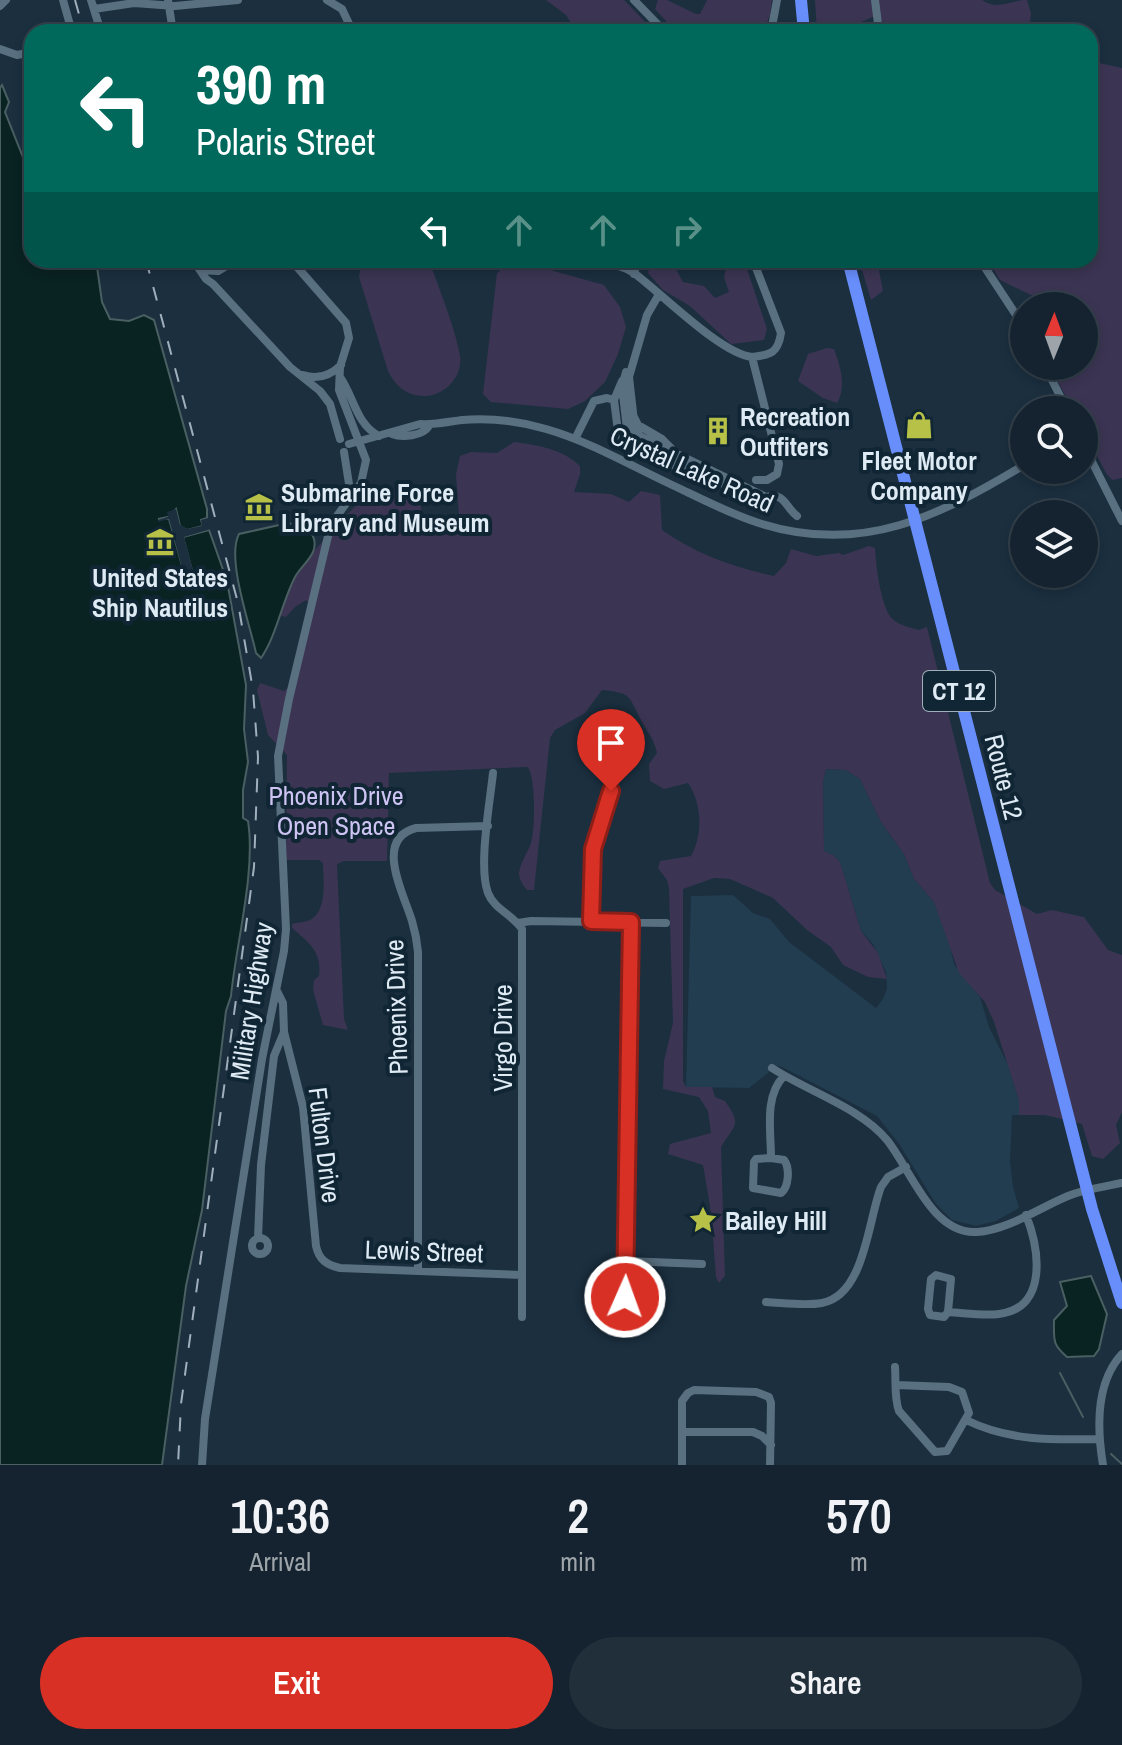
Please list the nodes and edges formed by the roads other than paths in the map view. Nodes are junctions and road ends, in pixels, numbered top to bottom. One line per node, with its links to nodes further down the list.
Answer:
1 (6, 0): 11 (street)
2 (63, 0): 12 (street)
3 (238, 0): 9 (street)
4 (327, 0): 15 (street)
5 (634, 0): 16 (street)
6 (777, 0): 17 (street)
7 (801, 0): 18 (highway)
8 (875, 0): 19 (street)
9 (169, 3): 10 (street); 14 (street)
10 (92, 4): 13 (street)
11 (0, 6)
12 (70, 24)
13 (98, 24)
14 (172, 24)
15 (349, 24)
16 (657, 24)
17 (772, 24)
18 (803, 24)
19 (878, 24)
20 (0, 49): 21 (street)
21 (24, 54)
22 (223, 268): 30 (street)
23 (298, 268): 37 (street)
24 (623, 268): 31 (street)
25 (635, 268): 31 (street)
26 (756, 268): 36 (street)
27 (850, 268): 54 (highway, Route 12 / CT 12)
28 (985, 268): 34 (street)
29 (201, 270): 30 (street); 32 (street, Military Highway)
30 (218, 271): 32 (street)
31 (634, 274): 33 (street)
32 (213, 284): 38 (street, Military Highway)
33 (658, 296): 35 (street); 36 (street)
34 (1010, 306)
35 (640, 346): 39 (street); 51 (street)
36 (752, 357): 50 (street)
37 (341, 364): 38 (street); 40 (street)
38 (298, 374): 46 (street, Military Highway)
39 (624, 376): 41 (street); 51 (street)
40 (340, 377): 43 (street); 45 (street)
41 (619, 388): 42 (street); 47 (street)
42 (614, 400): 44 (street); 47 (street)
43 (380, 437): 44 (street, Crystal Lake Road); 45 (street, Crystal Lake Road)
44 (575, 439): 54 (street, Crystal Lake Road)
45 (360, 441): 46 (street, Crystal Lake Road); 52 (street, Military Highway)
46 (344, 445): 52 (street, Military Highway)
47 (641, 451): 51 (street)
48 (1010, 473): 54 (street, Crystal Lake Road)
49 (1098, 474): 55 (street)
50 (756, 480)
51 (766, 497): 53 (street)
52 (347, 502): 63 (street, Military Highway)
53 (797, 516)
54 (915, 521): 71 (highway, Route 12 / CT 12)
55 (1122, 521)
56 (590, 733): 59 (street)
57 (493, 773): 58 (street)
58 (488, 826): 61 (street); 77 (street, Phoenix Drive)
59 (591, 921): 60 (street); 61 (street)
60 (631, 922): 62 (street); 74 (street)
61 (518, 923): 78 (street, Virgo Drive)
62 (666, 923)
63 (277, 990): 64 (street, Military Highway); 65 (street, Fulton Drive)
64 (270, 1020): 65 (street); 91 (street, Military Highway)
65 (284, 1032): 73 (street); 75 (street, Fulton Drive)
66 (772, 1068): 67 (street)
67 (784, 1076): 68 (street); 69 (street)
68 (771, 1158): 68 (street)
69 (906, 1167): 72 (street); 80 (street)
70 (1122, 1183): 71 (street)
71 (1087, 1191): 72 (street); 81 (highway, Route 12 / CT 12)
72 (1026, 1215): 82 (street)
73 (258, 1238)
74 (626, 1261): 76 (street); 79 (street)
75 (325, 1263): 77 (street, Lewis Street)
76 (702, 1264)
77 (418, 1271): 78 (street, Lewis Street)
78 (522, 1275): 83 (street, Virgo Drive)
79 (625, 1297)
80 (766, 1302)
81 (1122, 1303)
82 (948, 1312): 82 (street)
83 (522, 1317)
84 (1122, 1354): 89 (street)
85 (895, 1367): 86 (street)
86 (896, 1385): 87 (street); 87 (street)
87 (966, 1420): 89 (street)
88 (682, 1432): 90 (street); 90 (street); 92 (street)
89 (1099, 1439): 94 (street)
90 (771, 1445): 93 (street)
91 (202, 1465)
92 (682, 1465)
93 (770, 1465)
94 (1103, 1465)

